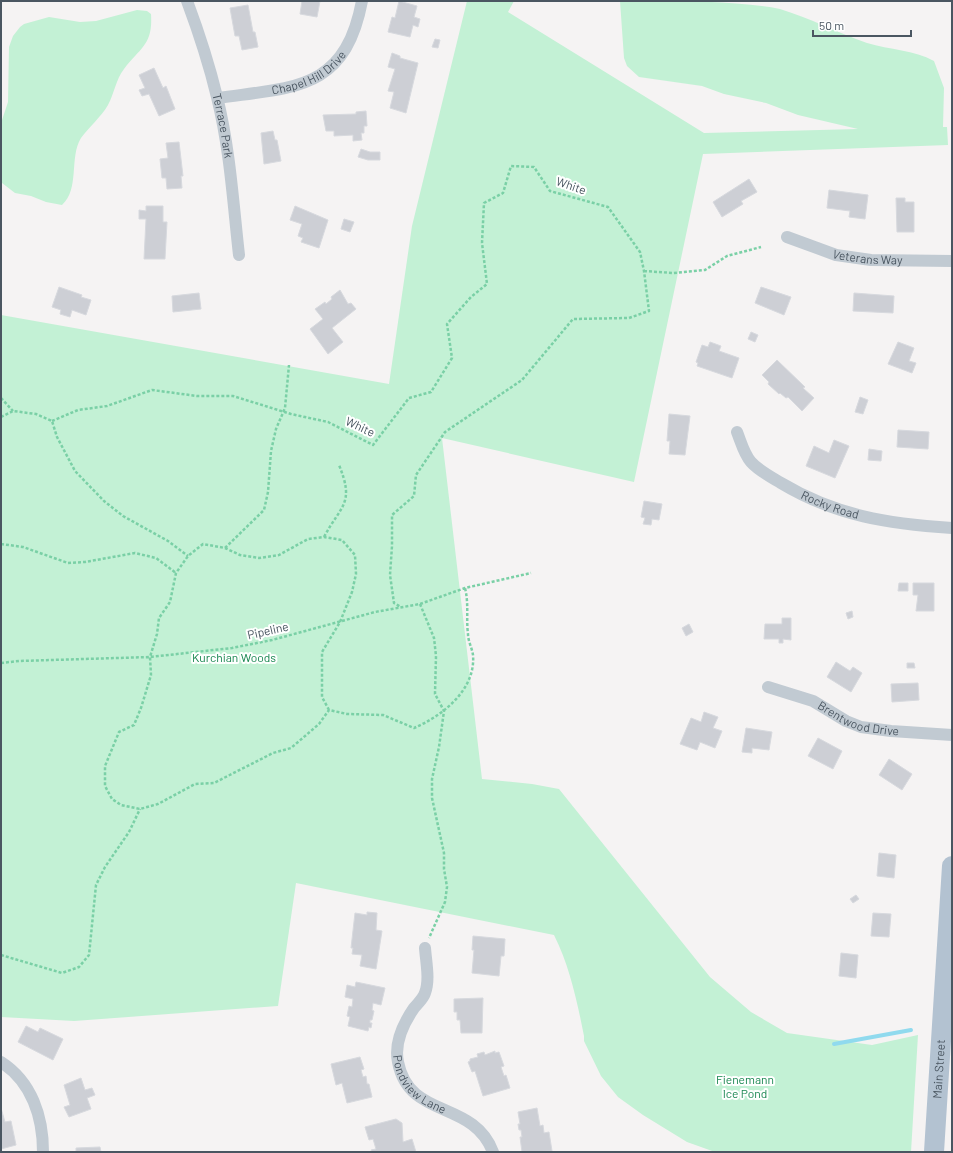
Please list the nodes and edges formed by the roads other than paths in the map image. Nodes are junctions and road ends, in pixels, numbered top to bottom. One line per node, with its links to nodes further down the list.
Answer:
1 (188, 1): 3 (street, Terrace Park)
2 (362, 1): 3 (street, Chapel Hill Drive)
3 (218, 98): 5 (street, Terrace Park)
4 (788, 237): 6 (street, Veterans Way)
5 (239, 255)
6 (952, 260)
7 (737, 432): 8 (street, Rocky Road)
8 (952, 528)
9 (768, 686): 10 (street, Brentwood Drive)
10 (952, 735)
11 (952, 866): 16 (main road, Main Street)
12 (425, 948): 15 (street, Pondview Lane)
13 (1, 1062): 14 (street)
14 (43, 1152)
15 (493, 1152)
16 (934, 1152)

